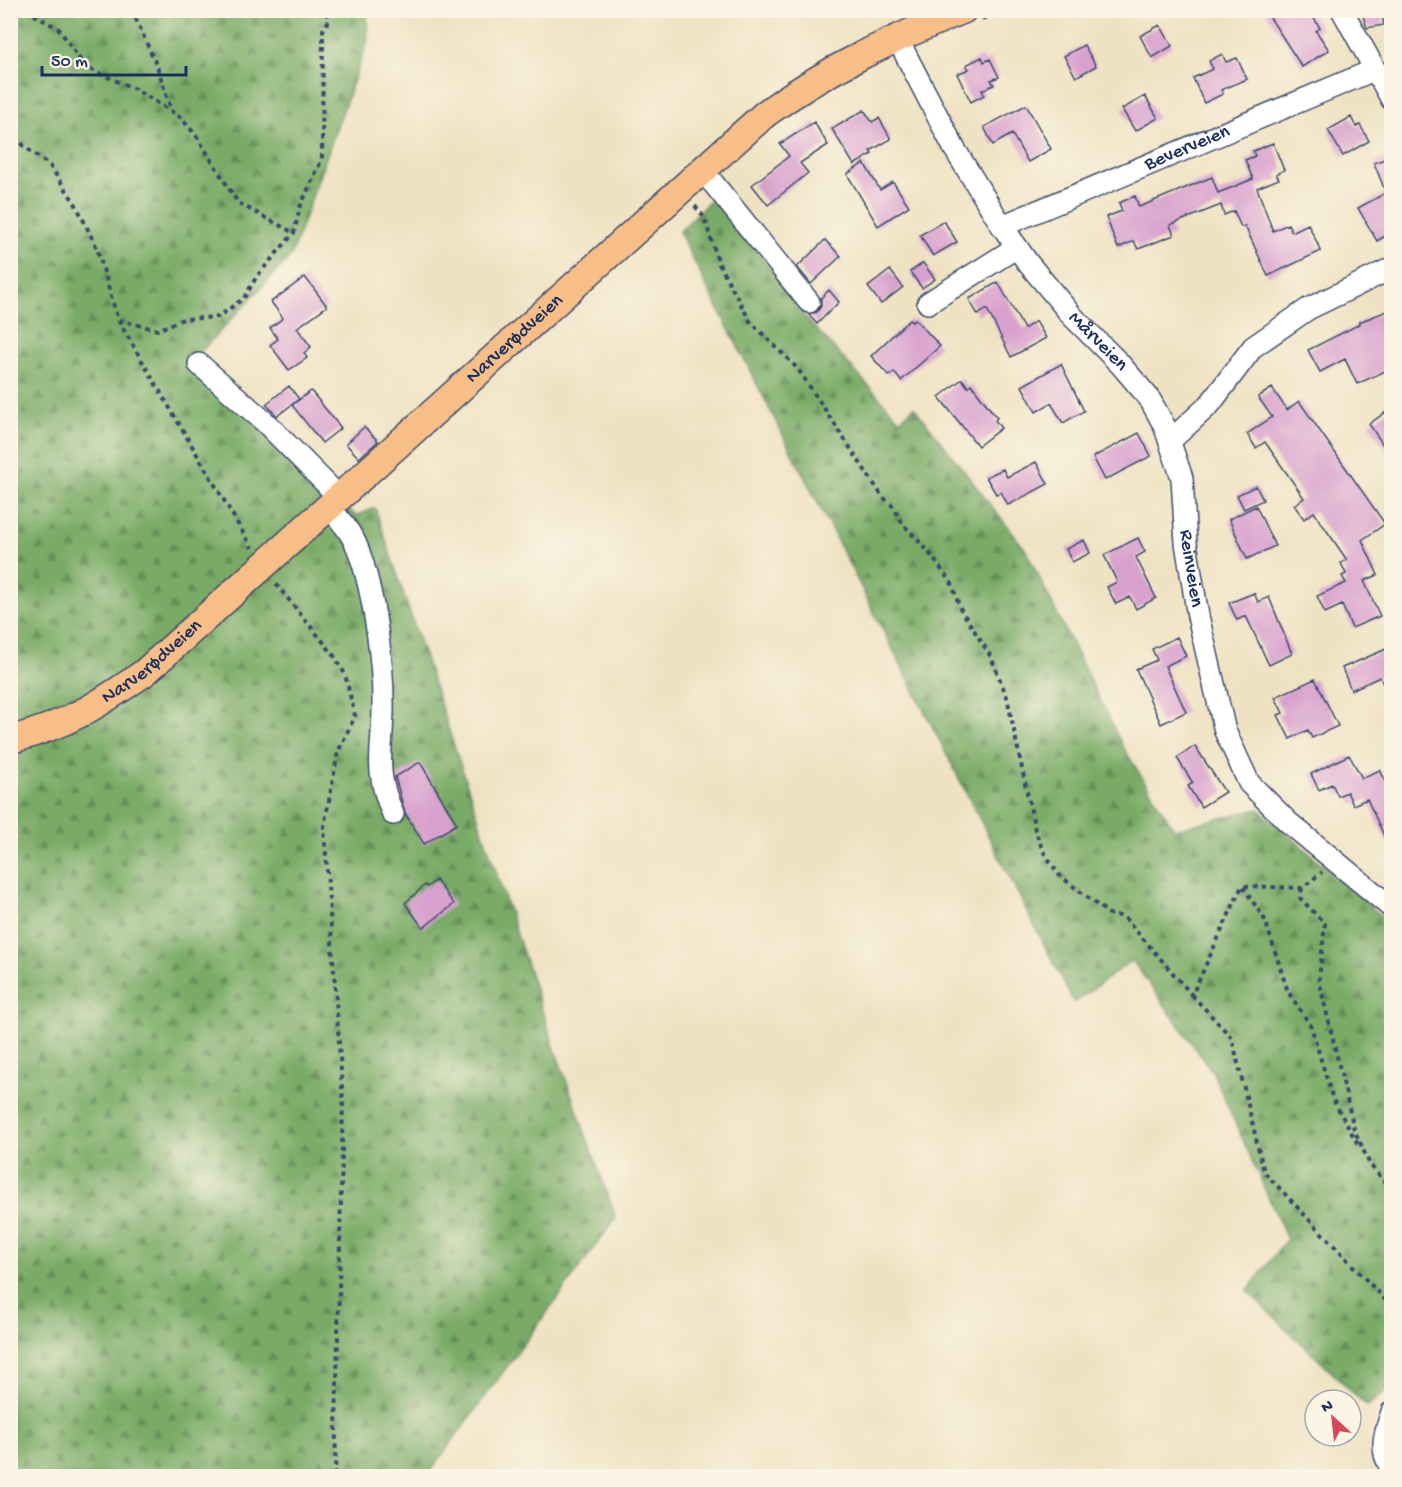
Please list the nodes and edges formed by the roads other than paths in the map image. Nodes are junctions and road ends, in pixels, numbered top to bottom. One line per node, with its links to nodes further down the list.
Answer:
1 (963, 10): 3 (main road, Narverødveien)
2 (1342, 10): 4 (street)
3 (897, 38): 6 (main road, Narverødveien); 7 (street, Mårveien)
4 (1374, 70): 5 (street); 7 (street, Beverveien)
5 (1392, 100)
6 (691, 180): 10 (street); 14 (main road, Narverødveien)
7 (1002, 226): 8 (street, Mårveien)
8 (1017, 247): 11 (street); 13 (street, Mårveien)
9 (1392, 268): 13 (street)
10 (808, 302)
11 (928, 303)
12 (199, 364): 14 (street)
13 (1170, 441): 17 (street, Reinveien)
14 (335, 503): 15 (main road, Narverødveien); 16 (street)
15 (10, 740)
16 (393, 814)
17 (1392, 908)
18 (1392, 1412): 19 (street)
19 (1392, 1469)

